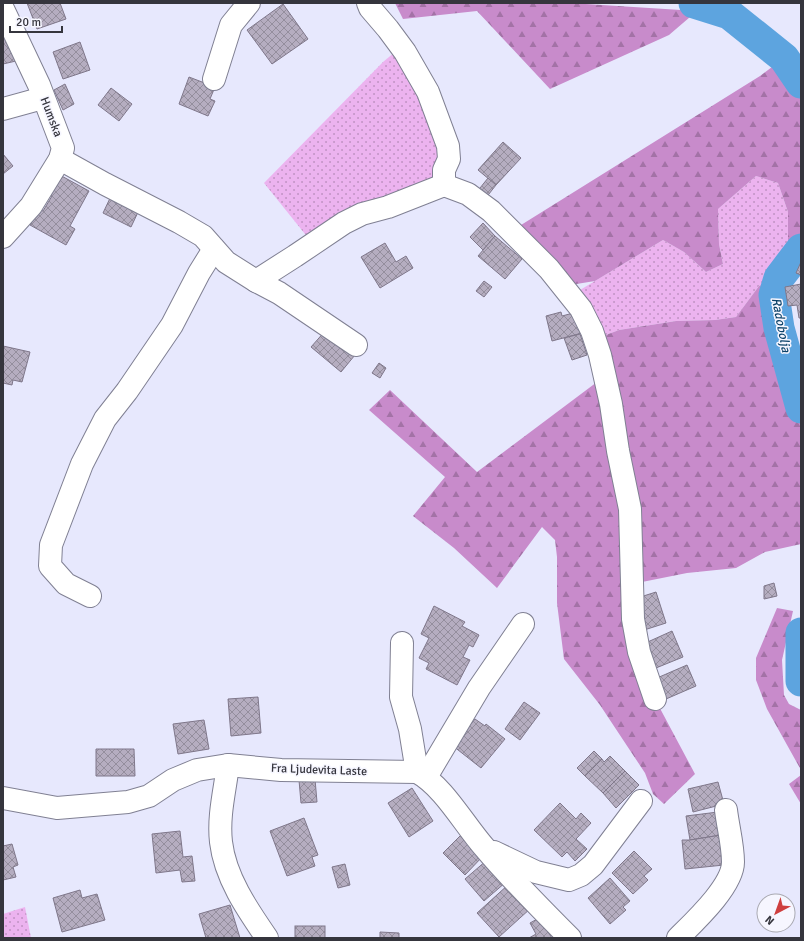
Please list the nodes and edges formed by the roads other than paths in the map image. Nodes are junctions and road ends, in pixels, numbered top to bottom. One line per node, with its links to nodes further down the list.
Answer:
1 (249, 3): 4 (street)
2 (368, 3): 8 (street)
3 (3, 9): 5 (street, Humska)
4 (214, 79)
5 (44, 98): 6 (street); 7 (street, Humska)
6 (3, 109)
7 (60, 159): 9 (street); 10 (street)
8 (444, 185): 11 (street); 16 (street)
9 (3, 237)
10 (214, 249): 11 (street); 13 (street)
11 (256, 280): 12 (street)
12 (356, 345)
13 (90, 596)
14 (523, 624): 18 (street)
15 (402, 643): 18 (street)
16 (655, 699)
17 (228, 765): 18 (street, Fra Ljudevita Laste); 19 (street, Fra Ljudevita Laste); 23 (street)
18 (422, 775): 22 (street)
19 (3, 798)
20 (641, 802): 22 (street)
21 (726, 810): 25 (street)
22 (484, 847): 24 (street)
23 (267, 938)
24 (570, 938)
25 (678, 938)

